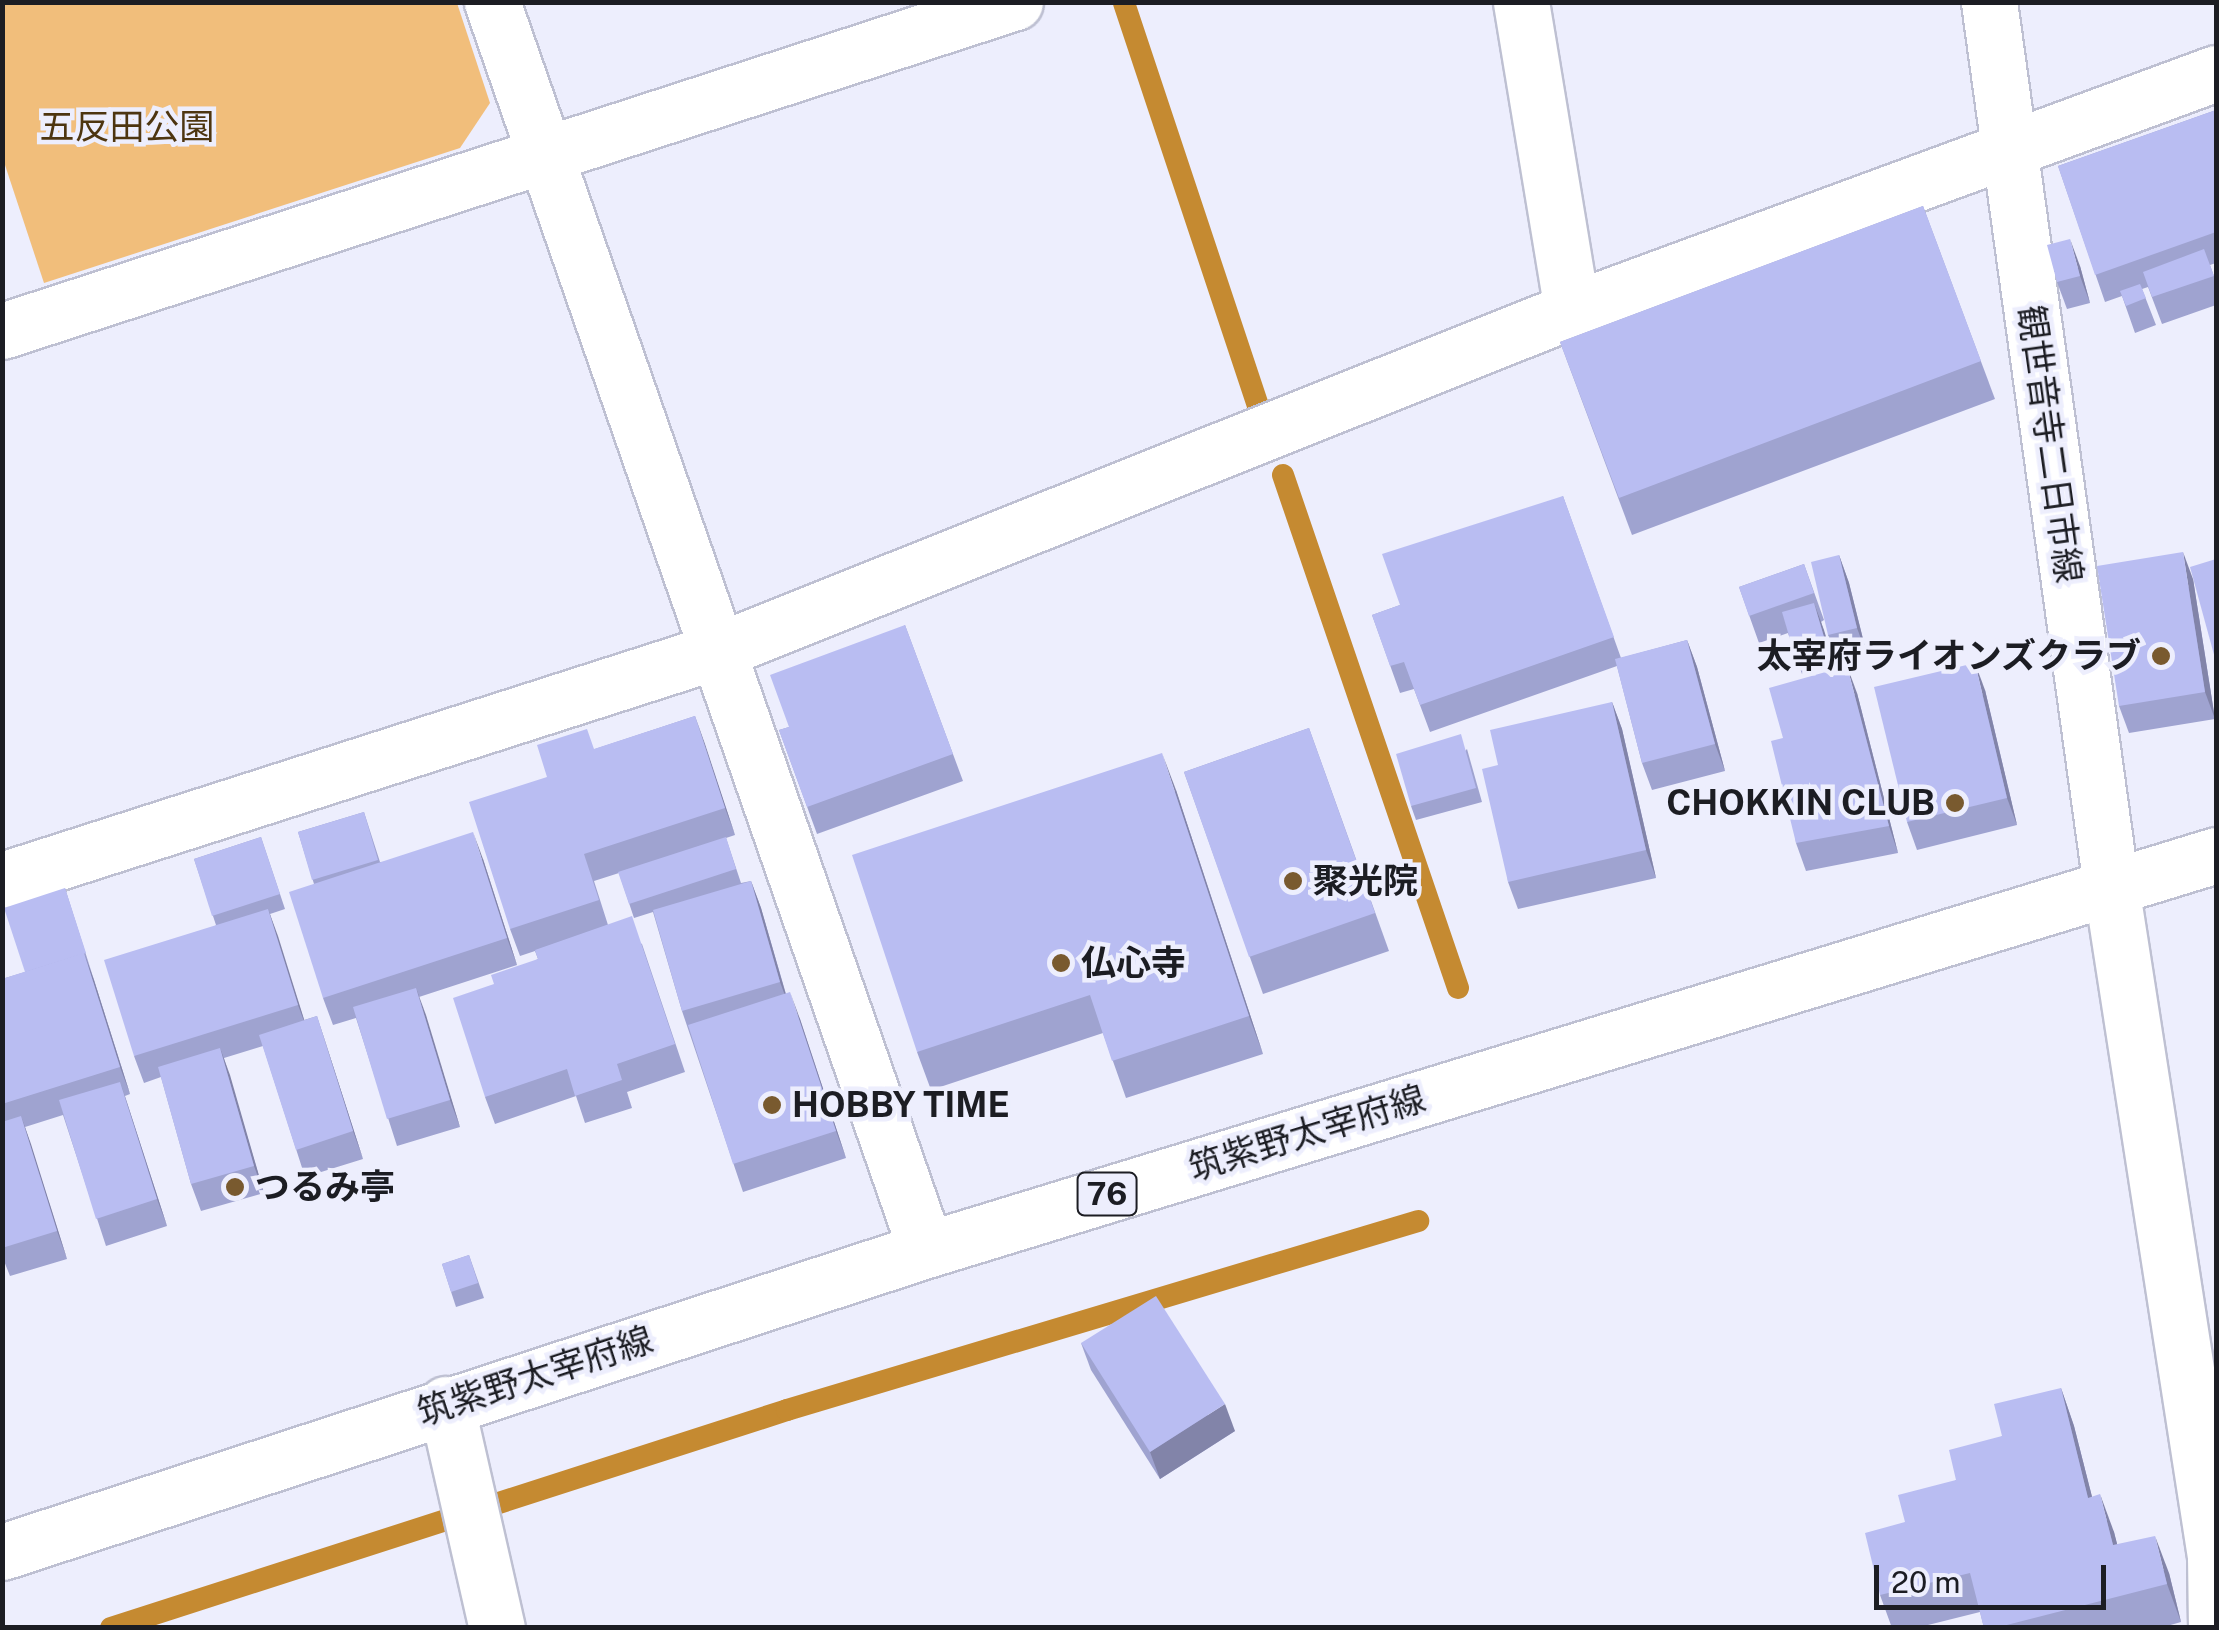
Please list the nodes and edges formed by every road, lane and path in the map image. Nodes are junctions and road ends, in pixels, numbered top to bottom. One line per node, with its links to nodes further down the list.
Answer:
1 (492, 2): 6 (street)
2 (1015, 2): 6 (street)
3 (1521, 2): 8 (street)
4 (1989, 2): 7 (street, 観世音寺二日市線)
5 (2216, 74): 7 (street)
6 (544, 152): 9 (street); 10 (street)
7 (2010, 152): 8 (street); 13 (street, 観世音寺二日市線)
8 (1572, 310): 10 (street)
9 (2, 332)
10 (717, 651): 12 (street); 14 (street)
11 (2216, 855): 13 (street, 筑紫野太宰府線 / 76)
12 (2, 880)
13 (2111, 886): 14 (street, 筑紫野太宰府線 / 76); 18 (street, 観世音寺二日市線)
14 (926, 1250): 15 (street, 筑紫野太宰府線 / 76)
15 (446, 1404): 16 (street, 筑紫野太宰府線 / 76); 17 (street)
16 (2, 1552)
17 (497, 1628)
18 (2216, 1628)

